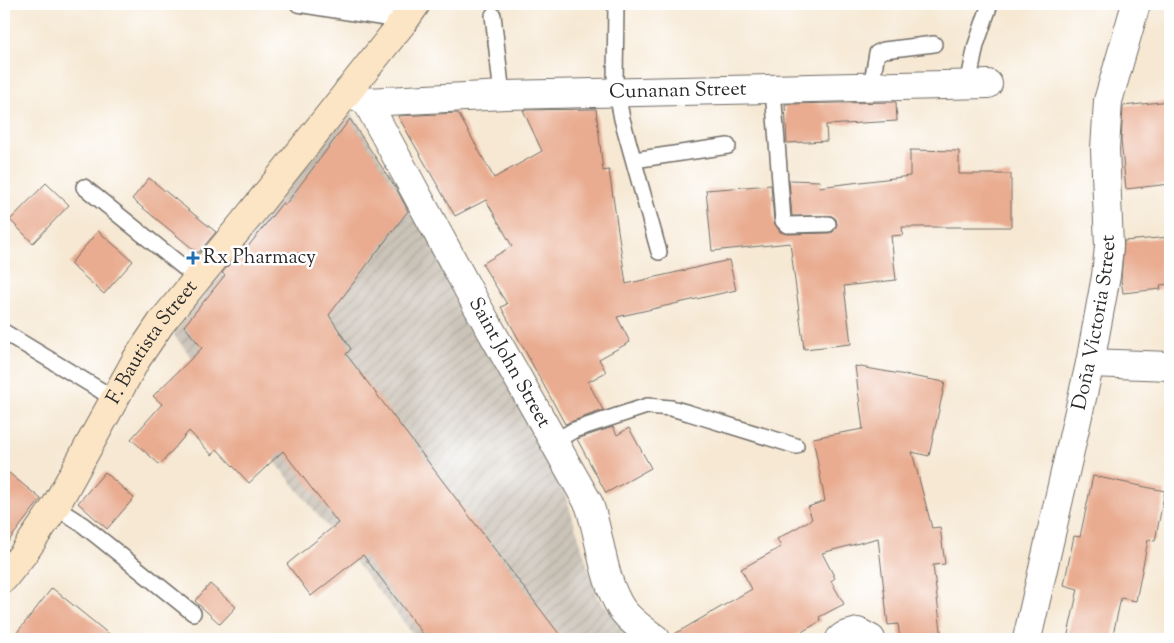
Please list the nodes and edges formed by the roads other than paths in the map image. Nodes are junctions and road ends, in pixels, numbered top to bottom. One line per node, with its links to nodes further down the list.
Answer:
1 (298, 4): 5 (lane)
2 (616, 4): 11 (lane)
3 (990, 4): 8 (lane)
4 (1136, 4): 21 (street, Doña Victoria Street)
5 (410, 12): 13 (main road, F. Bautista Street)
6 (493, 15): 12 (lane)
7 (934, 44): 9 (lane)
8 (978, 85): 9 (street, Cunanan Street)
9 (871, 87): 10 (street, Cunanan Street)
10 (773, 90): 11 (street, Cunanan Street); 17 (lane)
11 (617, 93): 12 (street, Cunanan Street); 15 (lane)
12 (505, 95): 13 (street, Cunanan Street)
13 (358, 96): 19 (main road, F. Bautista Street); 24 (street, Saint John Street)
14 (728, 146): 15 (lane)
15 (634, 160): 18 (lane)
16 (84, 186): 19 (lane)
17 (828, 224)
18 (659, 252)
19 (198, 279): 23 (main road, F. Bautista Street)
20 (4, 332): 23 (lane)
21 (1090, 363): 22 (street); 32 (street, Doña Victoria Street)
22 (1170, 366)
23 (113, 400): 26 (main road, F. Bautista Street)
24 (554, 442): 25 (lane); 30 (street, Saint John Street)
25 (796, 446)
26 (55, 507): 27 (main road, F. Bautista Street); 28 (lane)
27 (4, 577)
28 (193, 613)
29 (871, 638): 31 (street)
30 (656, 639)
31 (840, 639)
32 (1027, 639)

